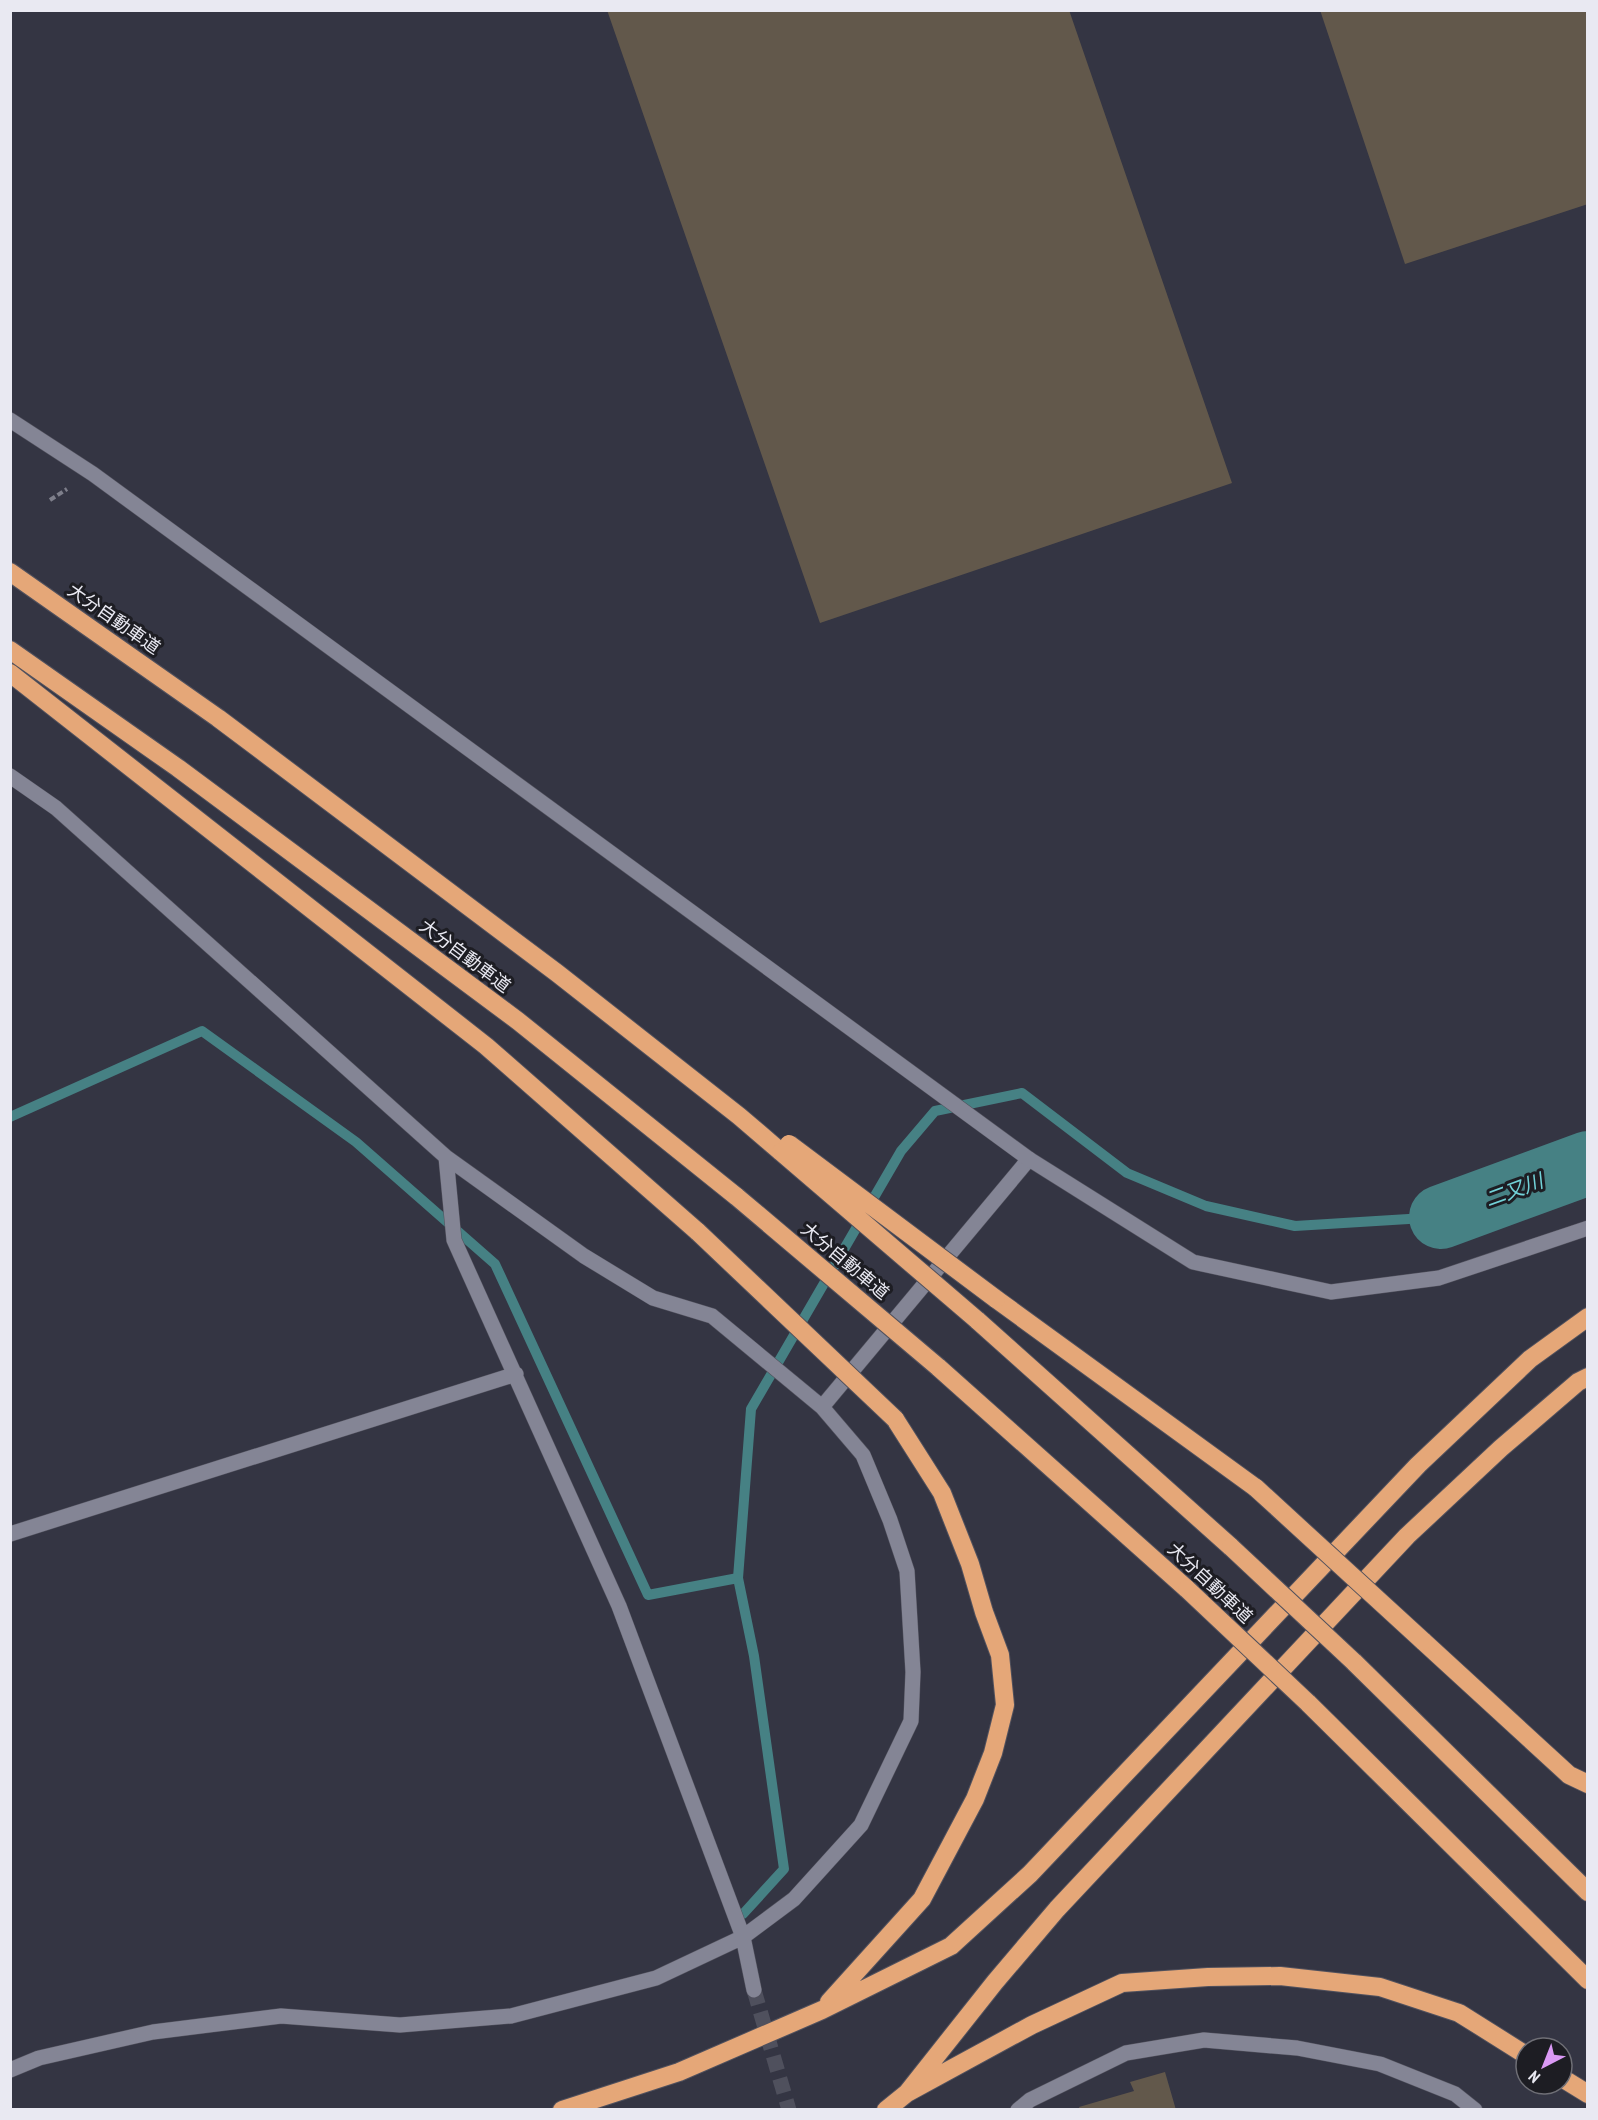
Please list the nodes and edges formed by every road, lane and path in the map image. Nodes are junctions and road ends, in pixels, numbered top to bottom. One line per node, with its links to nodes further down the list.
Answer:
1 (10, 420): 8 (street)
2 (10, 572): 6 (highway, 大分自動車道)
3 (10, 650): 18 (highway, 大分自動車道, bridge)
4 (10, 673): 20 (highway, bridge)
5 (10, 776): 7 (street)
6 (785, 1148): 15 (highway, bridge); 16 (highway, 大分自動車道, bridge)
7 (446, 1157): 11 (street); 13 (street)
8 (1029, 1159): 9 (street); 13 (street)
9 (1587, 1228)
10 (1587, 1317): 20 (highway)
11 (516, 1374): 14 (street); 17 (street)
12 (1587, 1377): 24 (highway)
13 (822, 1407): 17 (street)
14 (10, 1534)
15 (1587, 1784)
16 (1587, 1892)
17 (743, 1937): 19 (street); 22 (street)
18 (1587, 1980)
19 (754, 1989)
20 (822, 2010): 26 (highway)
21 (1514, 2047): 24 (highway)
22 (10, 2070)
23 (1574, 2086): 25 (highway)
24 (907, 2093): 27 (highway)
25 (1587, 2094)
26 (562, 2109)
27 (886, 2109)
28 (1018, 2109): 29 (street)
29 (1474, 2109)

